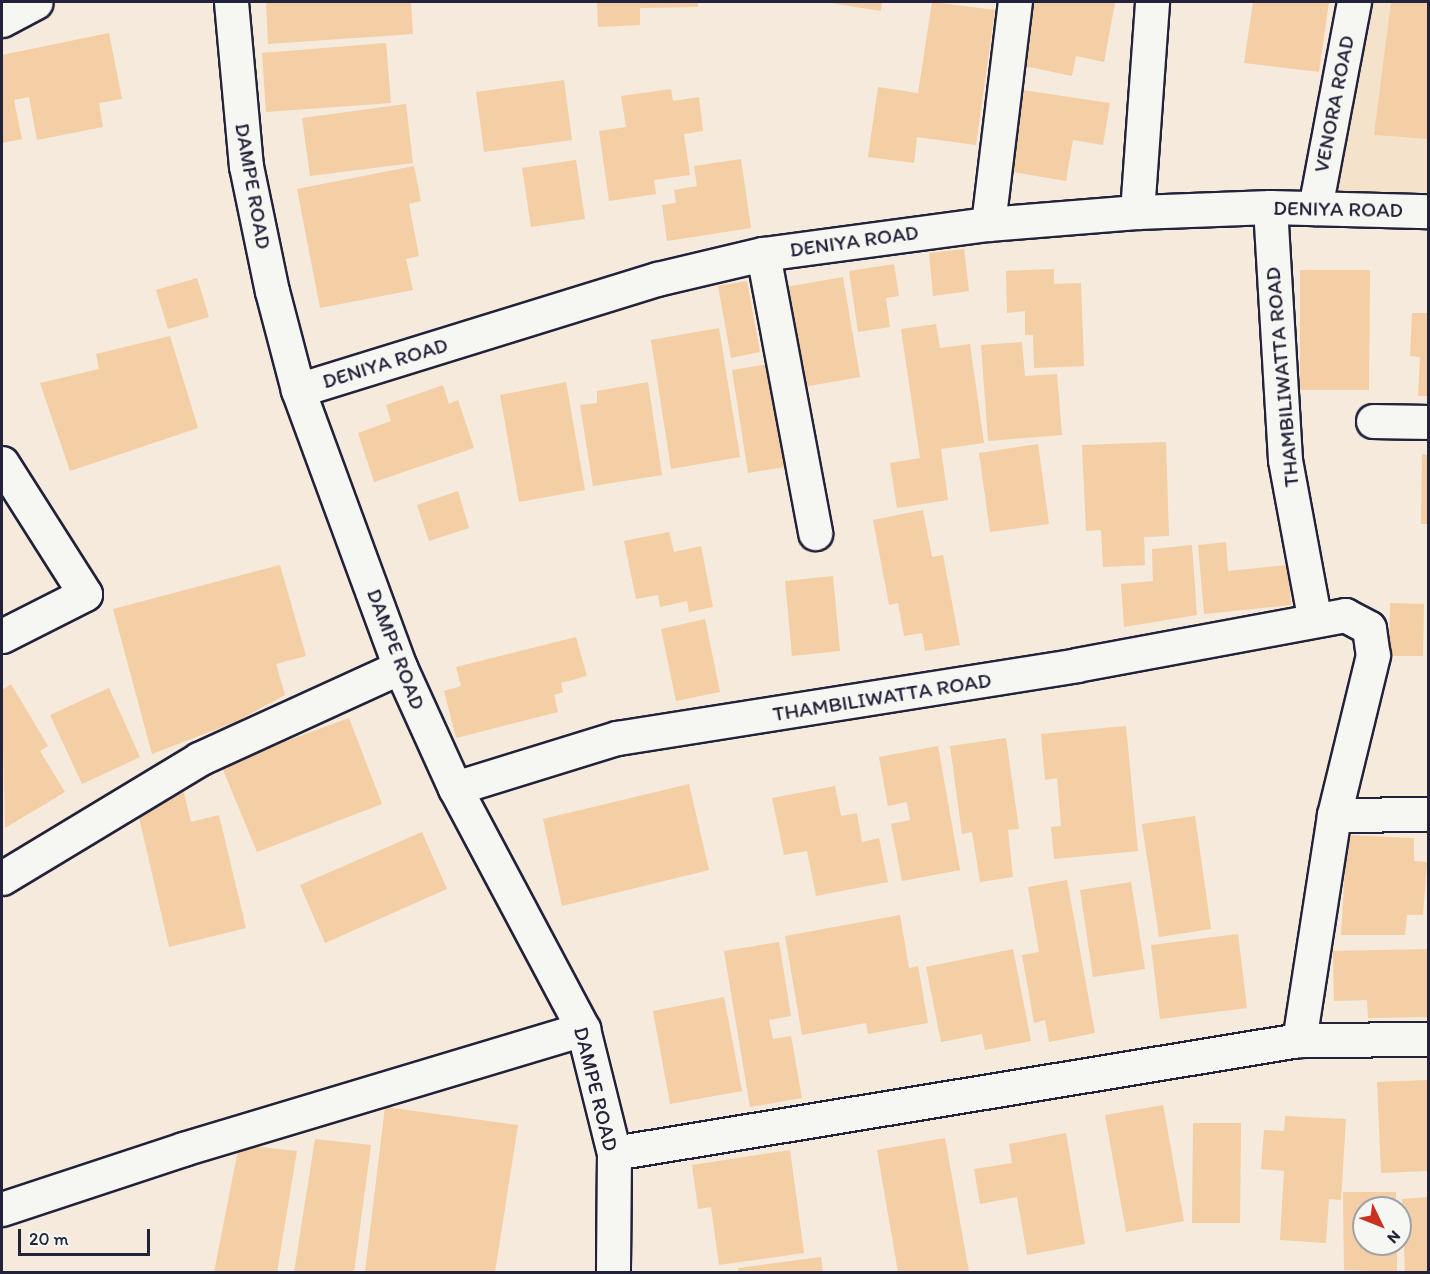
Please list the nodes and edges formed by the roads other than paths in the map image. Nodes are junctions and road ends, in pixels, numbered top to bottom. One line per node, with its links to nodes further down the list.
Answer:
1 (36, 2): 6 (street)
2 (231, 2): 13 (street, DAMPE ROAD)
3 (1015, 2): 11 (street)
4 (1152, 2): 10 (street)
5 (1354, 2): 8 (street, VENORA ROAD)
6 (2, 20)
7 (1270, 207): 8 (street, DENIYA ROAD); 10 (street, DENIYA ROAD); 18 (street, THAMBILIWATTA ROAD)
8 (1315, 208): 9 (street, DENIYA ROAD)
9 (1428, 211)
10 (1137, 212): 11 (street, DENIYA ROAD)
11 (988, 224): 12 (street, DENIYA ROAD)
12 (763, 254): 13 (street, DENIYA ROAD); 17 (street)
13 (298, 390): 20 (street, DAMPE ROAD)
14 (1372, 421): 15 (street)
15 (1428, 422)
16 (2, 463): 19 (street)
17 (814, 533)
18 (1314, 617): 21 (street, THAMBILIWATTA ROAD); 23 (street, THAMBILIWATTA ROAD)
19 (2, 636)
20 (399, 667): 21 (street, DAMPE ROAD); 24 (street)
21 (455, 788): 25 (street, DAMPE ROAD)
22 (1428, 814): 23 (street)
23 (1334, 815): 27 (street, THAMBILIWATTA ROAD)
24 (2, 878)
25 (583, 1029): 28 (street, DAMPE ROAD); 29 (street)
26 (1428, 1039): 27 (street)
27 (1299, 1040): 28 (street)
28 (614, 1153): 30 (street, DAMPE ROAD)
29 (2, 1209)
30 (614, 1272)

